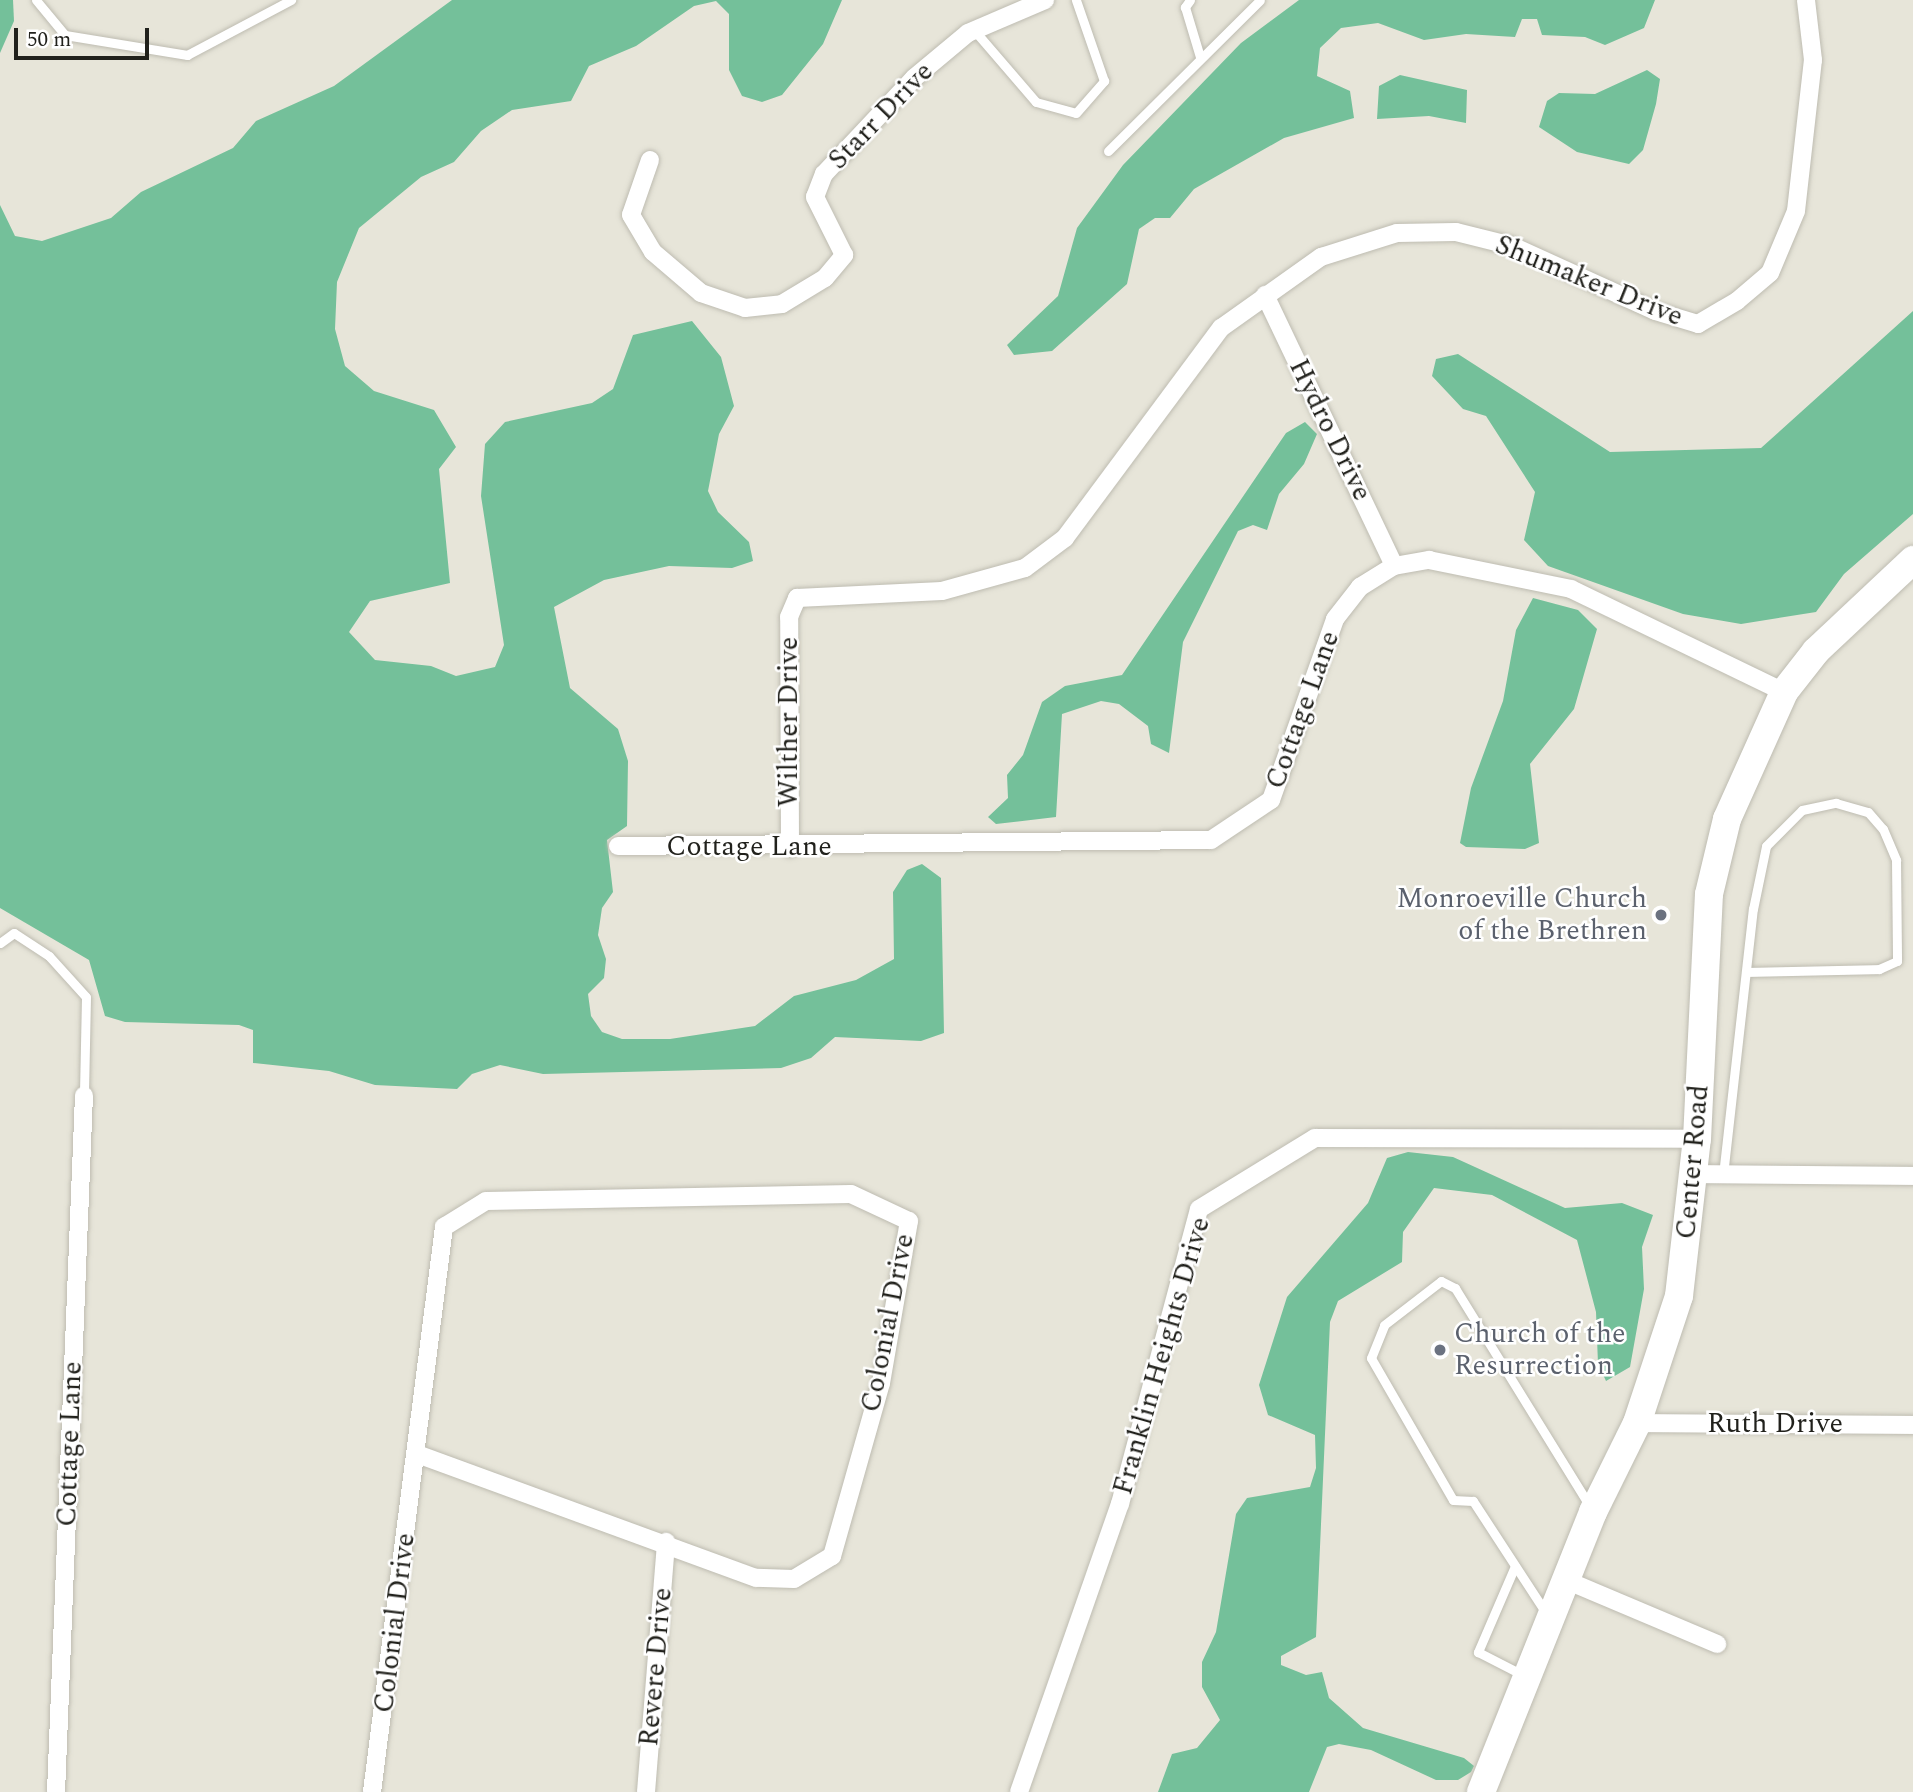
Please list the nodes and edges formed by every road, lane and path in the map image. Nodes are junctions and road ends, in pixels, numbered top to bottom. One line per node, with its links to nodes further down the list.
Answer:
1 (36, 0): 2 (lane)
2 (291, 0)
3 (1045, 0): 8 (street, Starr Drive)
4 (1076, 0): 8 (lane)
5 (1190, 0): 9 (lane)
6 (1260, 0): 9 (lane)
7 (1806, 0): 12 (street, Shumaker Drive)
8 (974, 30): 11 (street, Starr Drive)
9 (1200, 57): 10 (lane)
10 (1108, 151)
11 (650, 160)
12 (1265, 295): 14 (street, Hydro Drive); 15 (street, Shumaker Drive)
13 (1913, 560): 16 (main road, Center Road)
14 (1394, 566): 16 (street); 18 (street, Cottage Lane)
15 (796, 597): 18 (street, Wilther Drive)
16 (1784, 692): 22 (main road, Center Road)
17 (618, 846): 18 (street, Cottage Lane)
18 (790, 848)
19 (0, 943): 21 (lane)
20 (1749, 972): 20 (lane); 24 (lane)
21 (84, 1096): 36 (street, Cottage Lane)
22 (1698, 1139): 23 (main road, Center Road); 39 (street, Franklin Heights Drive)
23 (1695, 1174): 24 (street); 26 (main road, Center Road)
24 (1723, 1175): 25 (street)
25 (1913, 1176)
26 (1637, 1423): 27 (street, Ruth Drive); 29 (main road, Center Road)
27 (1913, 1426)
28 (417, 1454): 30 (street, Colonial Drive); 30 (street, Colonial Drive); 37 (street, Colonial Drive)
29 (1593, 1512): 31 (lane); 32 (main road, Center Road)
30 (666, 1542): 38 (street, Revere Drive)
31 (1515, 1566): 33 (lane); 35 (lane)
32 (1568, 1581): 33 (main road, Center Road); 34 (street)
33 (1548, 1618): 35 (main road, Center Road)
34 (1717, 1644)
35 (1526, 1676): 40 (main road, Center Road)
36 (56, 1792)
37 (372, 1792)
38 (646, 1792)
39 (1019, 1792)
40 (1481, 1792)

